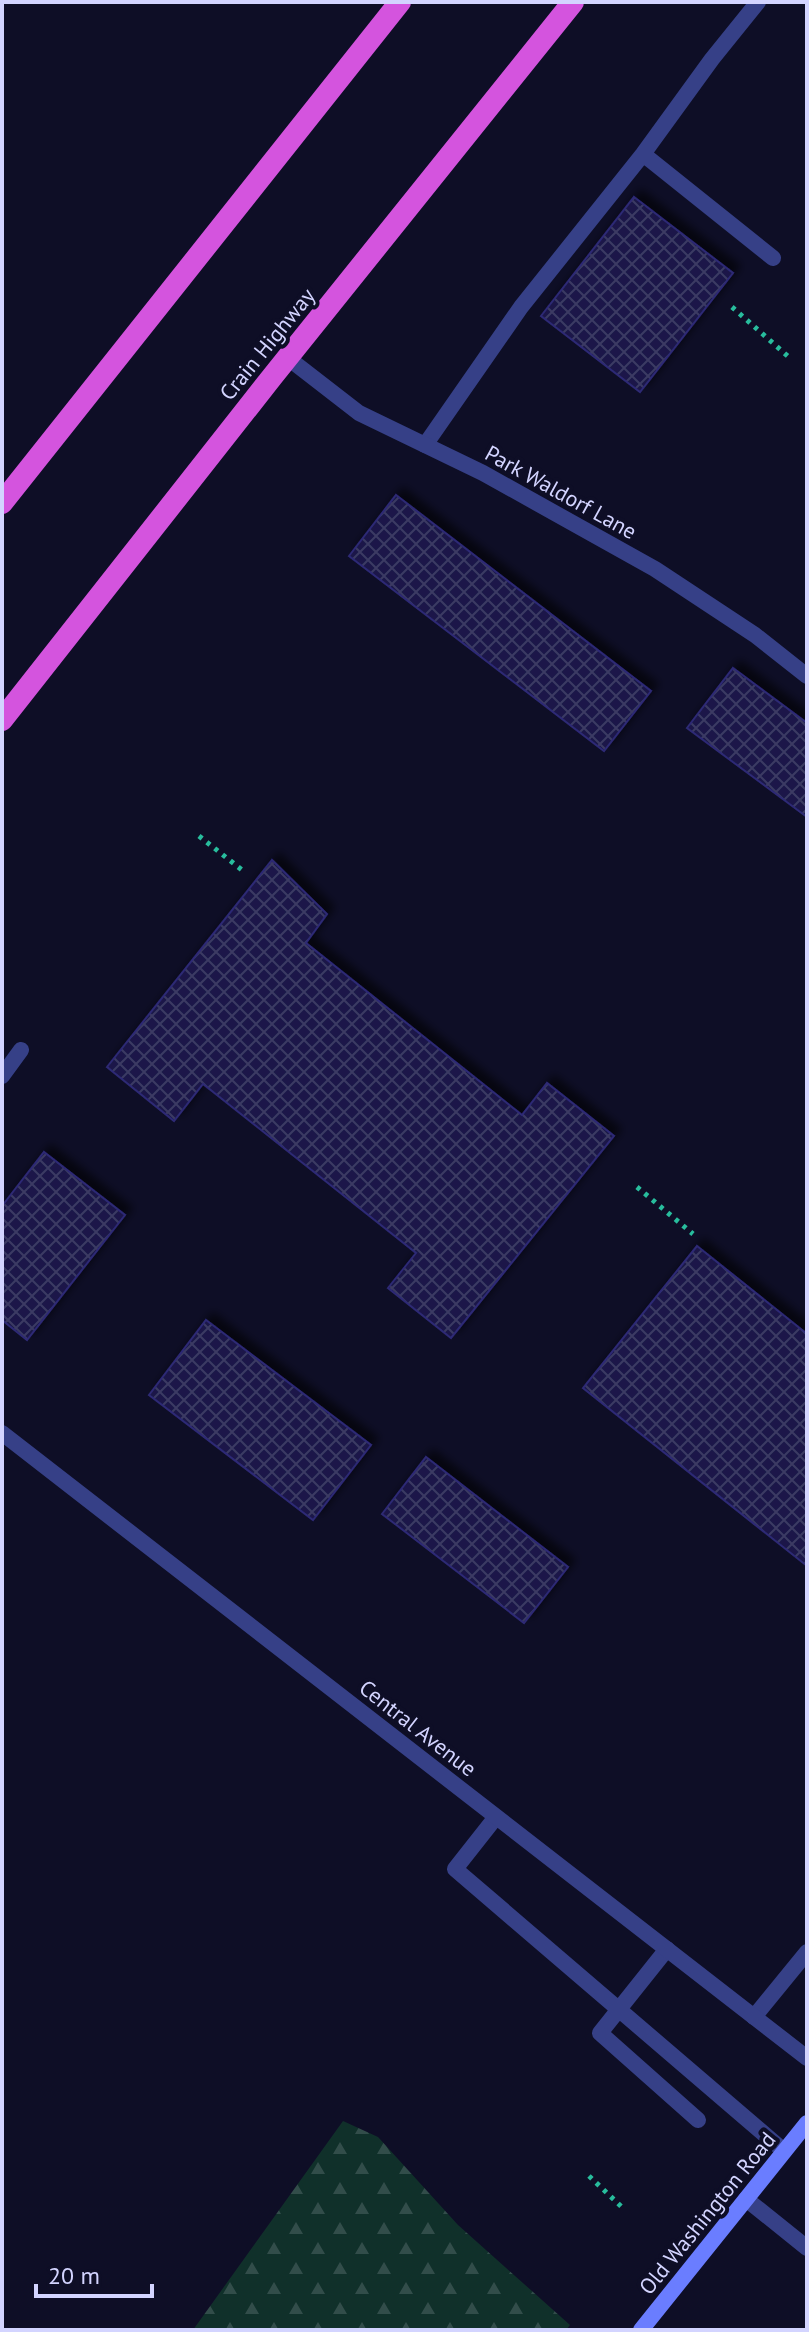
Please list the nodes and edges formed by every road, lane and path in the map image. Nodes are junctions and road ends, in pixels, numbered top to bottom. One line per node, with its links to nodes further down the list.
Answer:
1 (400, 2): 10 (highway)
2 (573, 2): 7 (highway, Crain Highway)
3 (758, 2): 4 (street)
4 (643, 154): 5 (street); 9 (street)
5 (773, 258)
6 (732, 307): 8 (path)
7 (288, 358): 9 (street, Park Waldorf Lane); 12 (highway, Crain Highway)
8 (791, 359)
9 (425, 445): 11 (street, Park Waldorf Lane)
10 (2, 503)
11 (807, 676)
12 (2, 720)
13 (199, 836): 14 (path)
14 (242, 870)
15 (21, 1050): 16 (street)
16 (2, 1076)
17 (637, 1187): 18 (path)
18 (693, 1234)
19 (2, 1433): 20 (street, Central Avenue)
20 (496, 1817): 21 (street, Central Avenue); 23 (street)
21 (667, 1949): 23 (street); 24 (street, Central Avenue)
22 (807, 1952): 24 (street)
23 (619, 2010): 26 (street); 28 (street)
24 (754, 2017): 25 (street, Central Avenue)
25 (807, 2058)
26 (698, 2120)
27 (807, 2123): 28 (main road, Old Washington Road)
28 (784, 2151): 30 (main road, Old Washington Road)
29 (589, 2176): 31 (path)
30 (746, 2199): 32 (street); 33 (main road, Old Washington Road)
31 (625, 2210)
32 (807, 2248)
33 (641, 2330)

